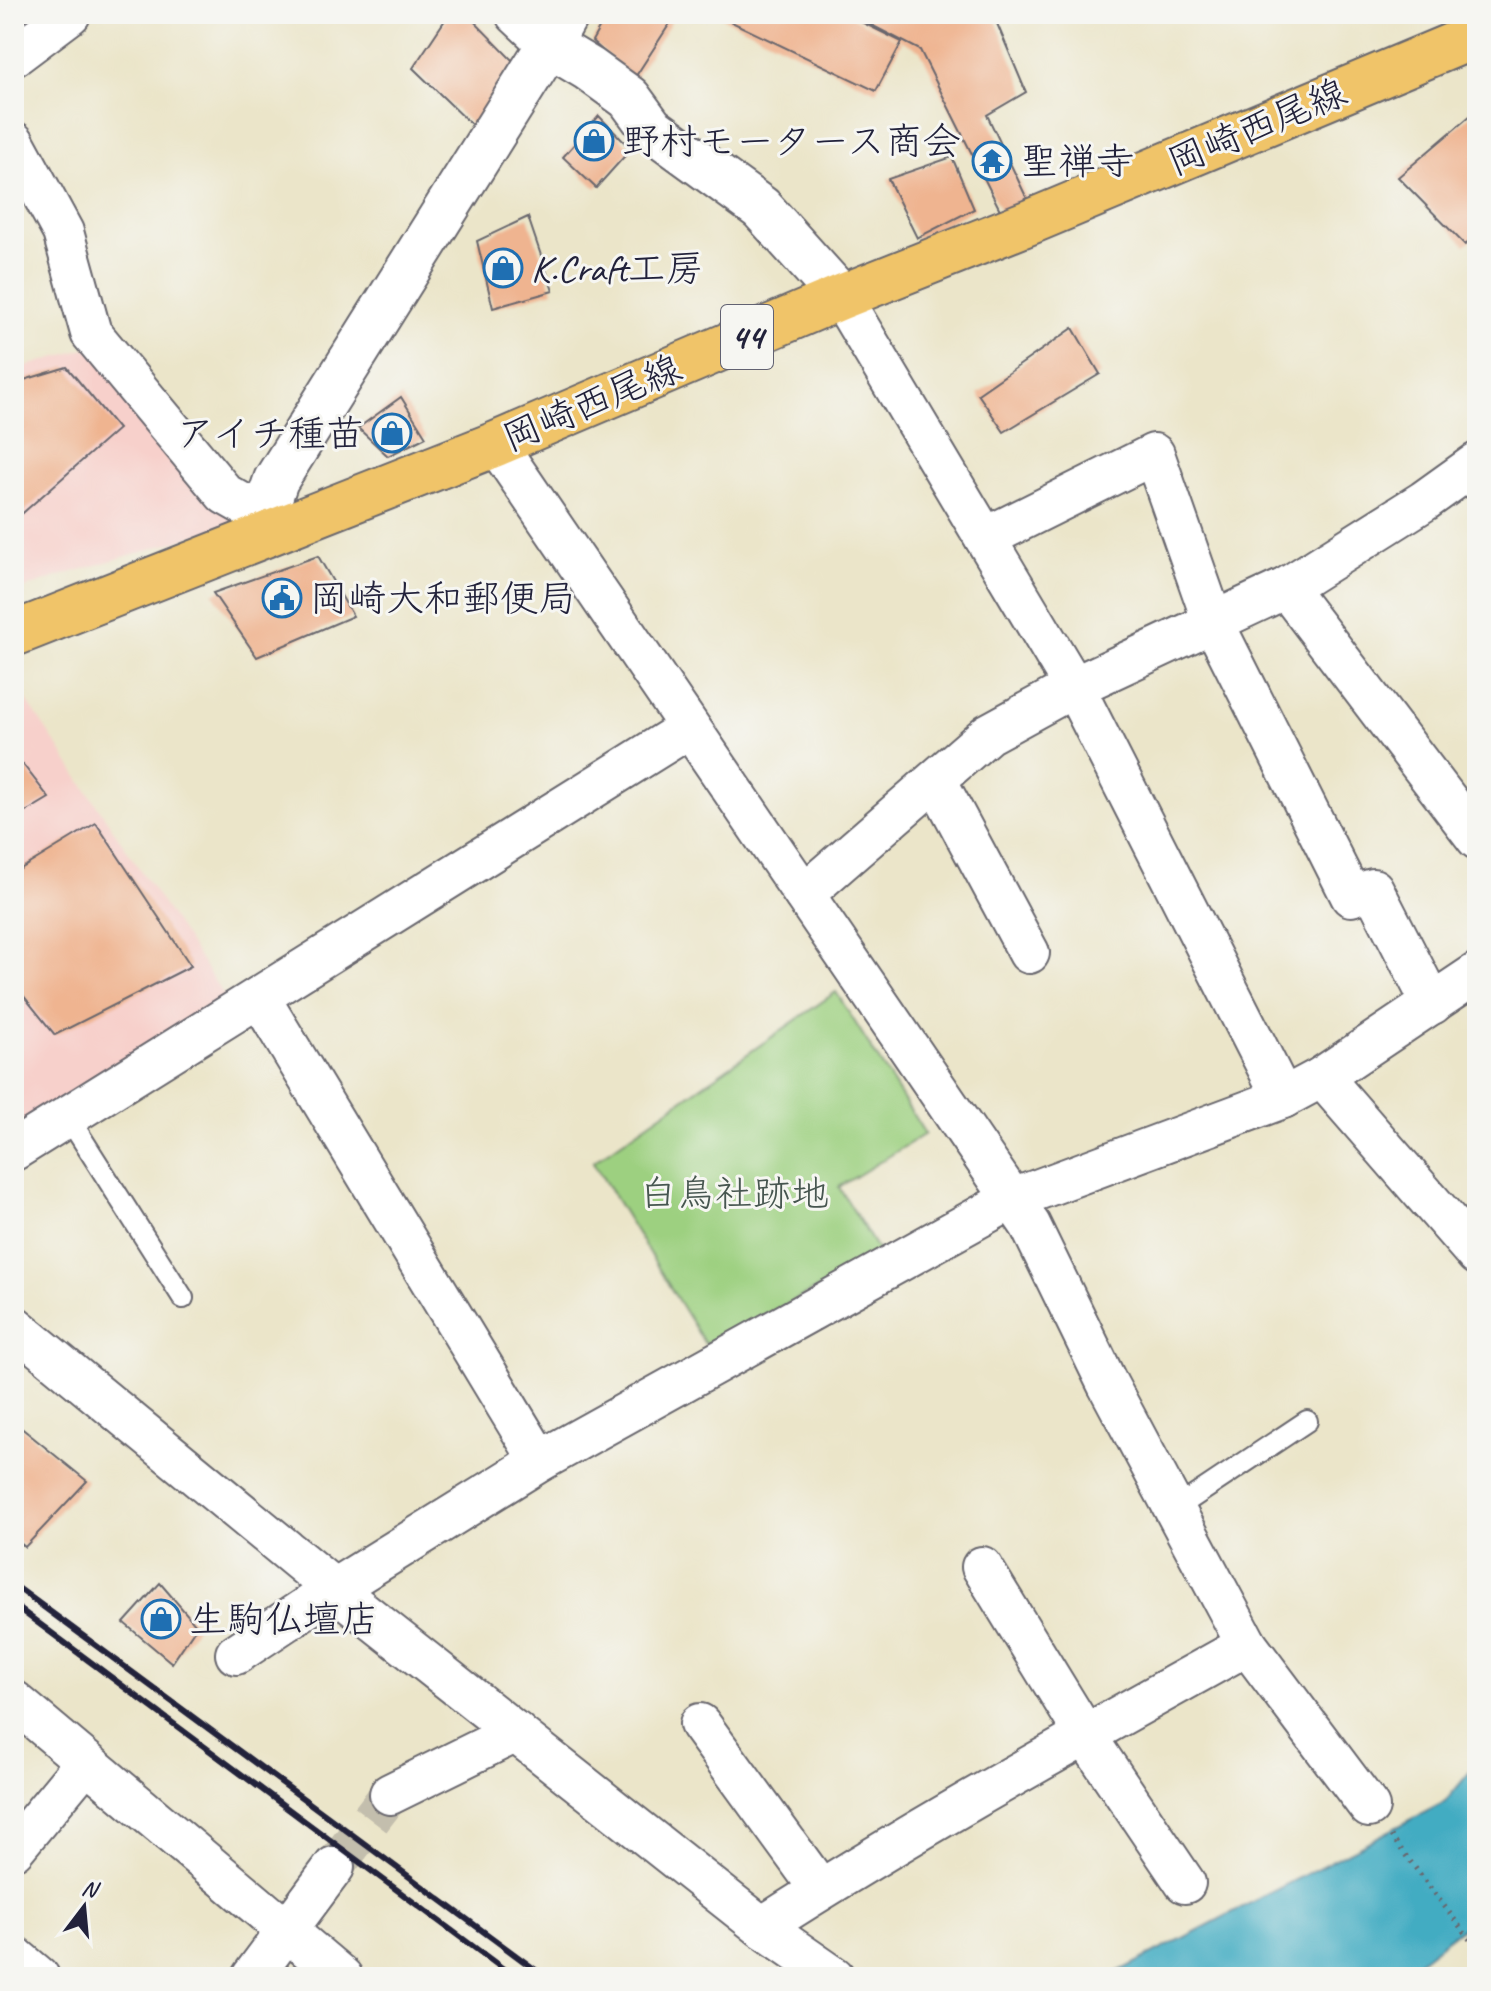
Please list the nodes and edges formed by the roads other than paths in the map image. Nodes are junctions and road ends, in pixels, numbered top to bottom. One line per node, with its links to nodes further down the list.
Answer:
1 (70, 14): 5 (street)
2 (516, 14): 3 (street)
3 (558, 30): 7 (street); 10 (street)
4 (1477, 35): 7 (main road, 岡崎西尾線 / 44)
5 (14, 56)
6 (14, 142): 10 (street)
7 (841, 297): 8 (main road, 岡崎西尾線 / 44); 11 (street)
8 (496, 444): 10 (main road, 岡崎西尾線 / 44); 16 (street)
9 (1477, 463): 12 (street)
10 (260, 527): 14 (main road, 岡崎西尾線 / 44)
11 (985, 538): 13 (street); 15 (street)
12 (1286, 588): 13 (street); 18 (street)
13 (1213, 622): 15 (street); 23 (street)
14 (14, 634)
15 (1074, 687): 17 (street); 25 (street)
16 (689, 728): 19 (street); 22 (street)
17 (936, 780): 19 (street); 20 (street)
18 (1477, 839)
19 (804, 894): 28 (street)
20 (1029, 953)
21 (1477, 973): 23 (street)
22 (259, 997): 26 (street); 33 (street)
23 (1432, 1004): 24 (street)
24 (1322, 1077): 25 (street); 29 (street)
25 (1283, 1098): 28 (street)
26 (68, 1117): 27 (street); 30 (lane)
27 (14, 1150)
28 (1010, 1200): 33 (street); 34 (street)
29 (1477, 1255)
30 (183, 1298)
31 (14, 1326): 36 (street)
32 (1307, 1421): 34 (lane)
33 (540, 1461): 36 (street)
34 (1175, 1509): 37 (street)
35 (982, 1567): 42 (street)
36 (334, 1589): 38 (street); 41 (street)
37 (1247, 1645): 42 (street); 45 (street)
38 (236, 1654)
39 (14, 1701): 43 (street)
40 (700, 1724): 49 (street)
41 (516, 1732): 44 (street); 50 (street)
42 (1085, 1735): 48 (street); 49 (street)
43 (85, 1763): 46 (street); 51 (street)
44 (390, 1794)
45 (1369, 1807)
46 (17, 1841)
47 (334, 1867): 51 (street)
48 (1185, 1883)
49 (820, 1889): 50 (street)
50 (762, 1927): 56 (street)
51 (287, 1931): 54 (street); 55 (street)
52 (14, 1956): 53 (street)
53 (39, 1977)
54 (252, 1977)
55 (342, 1977)
56 (834, 1977)

